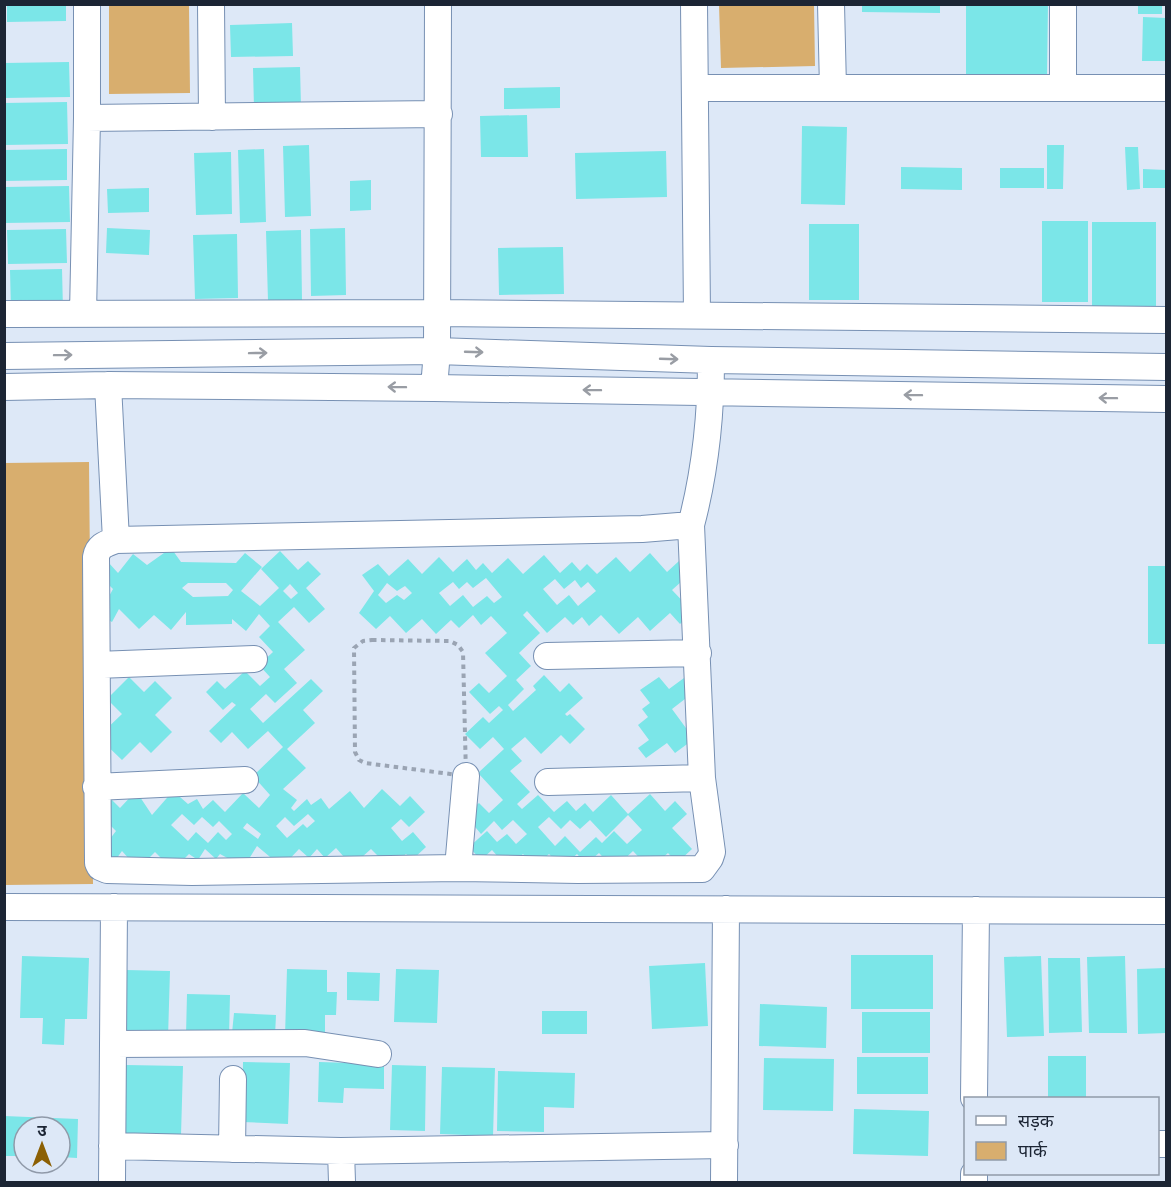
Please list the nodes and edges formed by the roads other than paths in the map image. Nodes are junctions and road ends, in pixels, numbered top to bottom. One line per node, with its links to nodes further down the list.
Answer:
1 (87, 4): 13 (street)
2 (211, 4): 12 (street)
3 (438, 4): 11 (street)
4 (694, 4): 7 (street)
5 (831, 4): 8 (street)
6 (1063, 4): 9 (street)
7 (695, 88): 8 (street); 17 (street)
8 (832, 88): 9 (street)
9 (1063, 88): 10 (street)
10 (1167, 88)
11 (439, 114): 12 (street); 14 (street)
12 (212, 117): 13 (street)
13 (87, 118): 16 (street)
14 (436, 313): 16 (street); 17 (street); 19 (street)
15 (4, 314): 16 (street)
16 (83, 314)
17 (697, 315): 18 (street)
18 (1167, 320)
19 (437, 351): 20 (street, one-way to 19); 21 (street, one-way to 21); 25 (street)
20 (4, 356)
21 (711, 360): 22 (street); 26 (street)
22 (1167, 367)
23 (108, 385): 24 (street); 25 (street, one-way to 23); 29 (street)
24 (4, 387)
25 (434, 388): 26 (street, one-way to 25)
26 (711, 392): 27 (street, one-way to 26); 28 (street)
27 (1167, 399)
28 (691, 525): 29 (street); 30 (street)
29 (116, 540): 33 (street)
30 (698, 653): 31 (street); 35 (street)
31 (547, 656)
32 (254, 659): 33 (street)
33 (97, 665): 38 (street)
34 (465, 776): 39 (street)
35 (702, 778): 37 (street); 39 (street)
36 (245, 780): 38 (street)
37 (548, 782)
38 (96, 787): 39 (street)
39 (458, 868)
40 (4, 907): 41 (street)
41 (114, 908): 42 (street); 45 (street)
42 (726, 909): 43 (street); 49 (street)
43 (976, 910): 44 (street); 48 (street)
44 (1167, 911)
45 (113, 1044): 46 (street); 50 (street)
46 (378, 1054)
47 (233, 1079): 51 (street)
48 (974, 1097)
49 (724, 1145): 52 (street); 55 (street)
50 (112, 1146): 51 (street); 53 (street)
51 (232, 1149): 52 (street)
52 (340, 1151): 54 (street)
53 (112, 1182)
54 (342, 1182)
55 (724, 1182)

